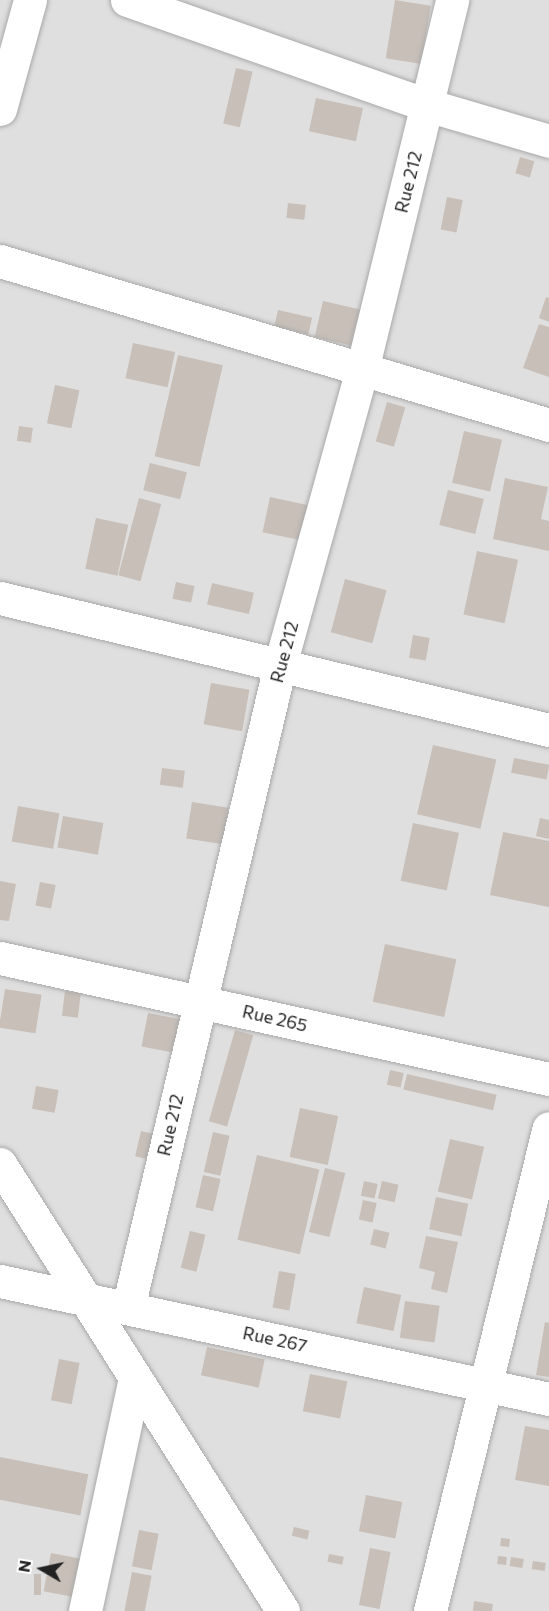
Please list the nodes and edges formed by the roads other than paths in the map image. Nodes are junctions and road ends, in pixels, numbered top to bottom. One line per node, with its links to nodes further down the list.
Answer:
1 (30, 0): 5 (street)
2 (127, 0): 4 (street)
3 (452, 0): 4 (street, Rue 212)
4 (426, 105): 6 (street); 8 (street, Rue 212)
5 (0, 109)
6 (549, 141)
7 (0, 261): 8 (street)
8 (362, 370): 9 (street); 11 (street, Rue 212)
9 (549, 425)
10 (0, 598): 11 (street)
11 (280, 665): 12 (street); 14 (street, Rue 212)
12 (549, 730)
13 (0, 958): 14 (street, Rue 265)
14 (199, 1001): 15 (street, Rue 265); 20 (street, Rue 212)
15 (549, 1079)
16 (549, 1128): 22 (street)
17 (0, 1164): 19 (street)
18 (0, 1281): 19 (street, Rue 267)
19 (86, 1299): 20 (street, Rue 267); 21 (street)
20 (128, 1308): 22 (street, Rue 267)
21 (135, 1378): 24 (street); 25 (street)
22 (486, 1385): 23 (street, Rue 267); 26 (street)
23 (549, 1399)
24 (85, 1611)
25 (283, 1611)
26 (430, 1611)

